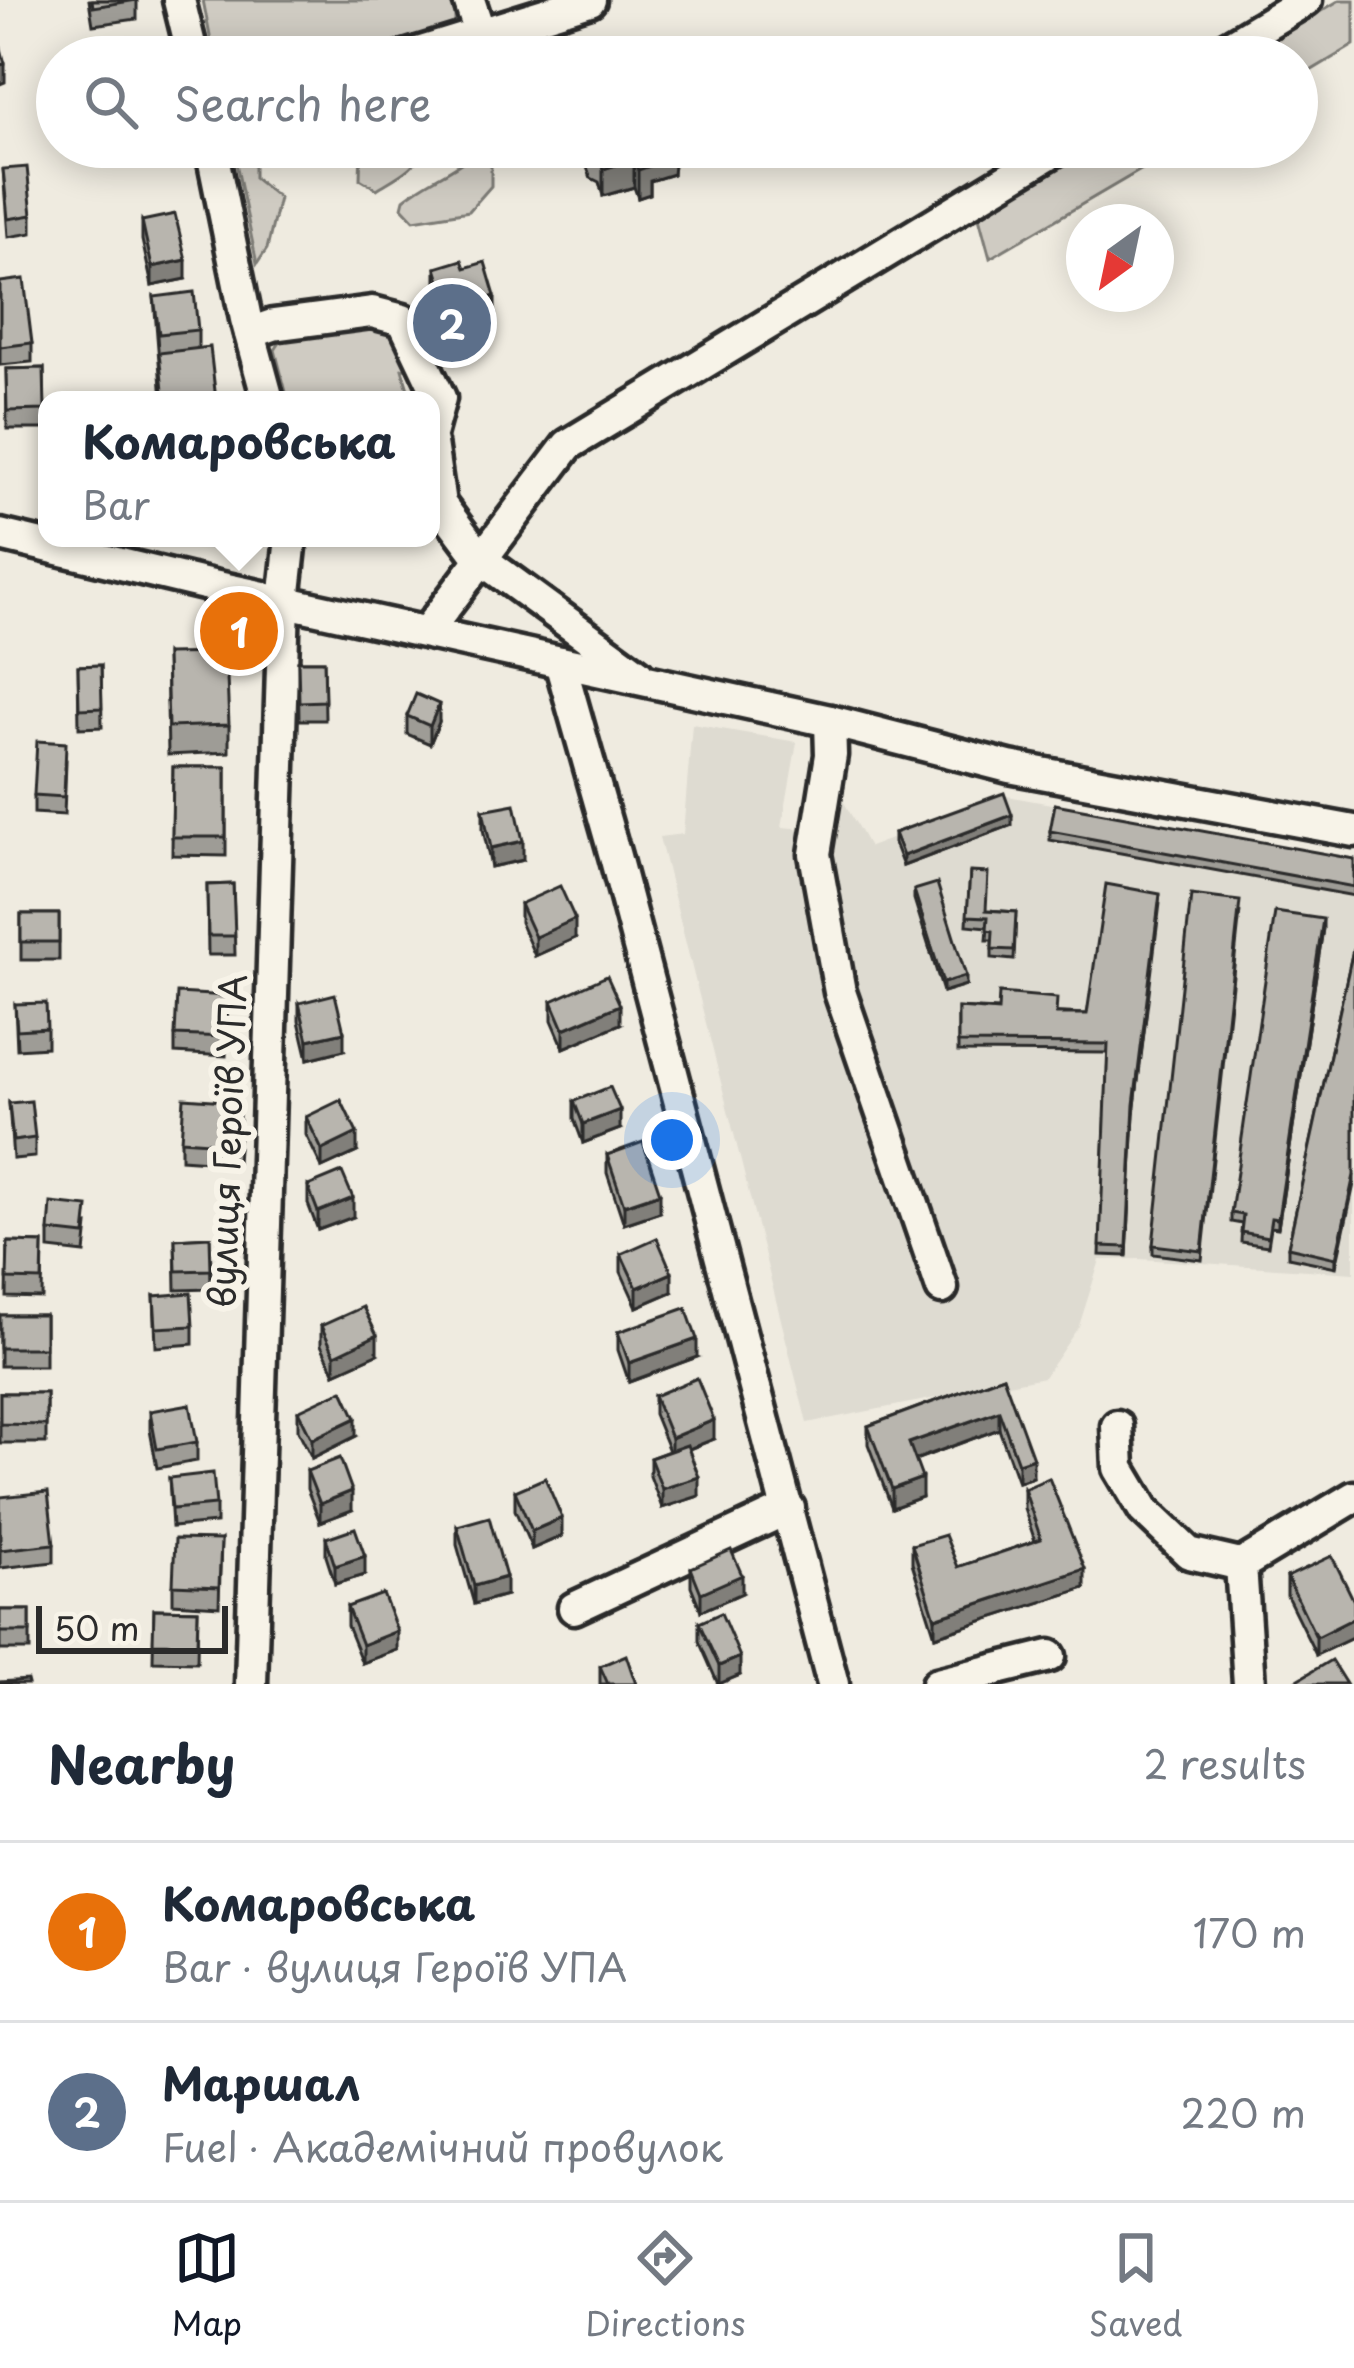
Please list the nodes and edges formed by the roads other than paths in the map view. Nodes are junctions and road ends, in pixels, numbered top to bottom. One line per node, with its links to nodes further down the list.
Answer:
1 (179, 0): 6 (street)
2 (469, 0): 5 (street)
3 (590, 0): 5 (street)
4 (1306, 0): 8 (street)
5 (480, 33): 7 (street)
6 (188, 36)
7 (471, 36)
8 (1246, 36)
9 (216, 168): 11 (street)
10 (1025, 168): 19 (street)
11 (250, 333): 12 (street); 13 (street)
12 (266, 391)
13 (437, 391)
14 (440, 504): 19 (street)
15 (0, 535): 16 (street)
16 (38, 544)
17 (52, 547): 20 (street)
18 (291, 547): 20 (street, вулиця Героїв УПА)
19 (481, 559): 21 (street); 23 (street)
20 (284, 601): 21 (street); 33 (street, вулиця Героїв УПА)
21 (427, 631): 22 (street)
22 (560, 662): 23 (street); 29 (street)
23 (648, 681): 24 (street)
24 (830, 721): 25 (street); 26 (street)
25 (1354, 831)
26 (943, 1288)
27 (1118, 1426): 30 (street)
28 (1354, 1497): 30 (street)
29 (789, 1508): 31 (street); 34 (street)
30 (1241, 1565): 36 (street)
31 (574, 1608)
32 (1050, 1656): 35 (street)
33 (251, 1684)
34 (833, 1684)
35 (937, 1684)
36 (1249, 1684)

